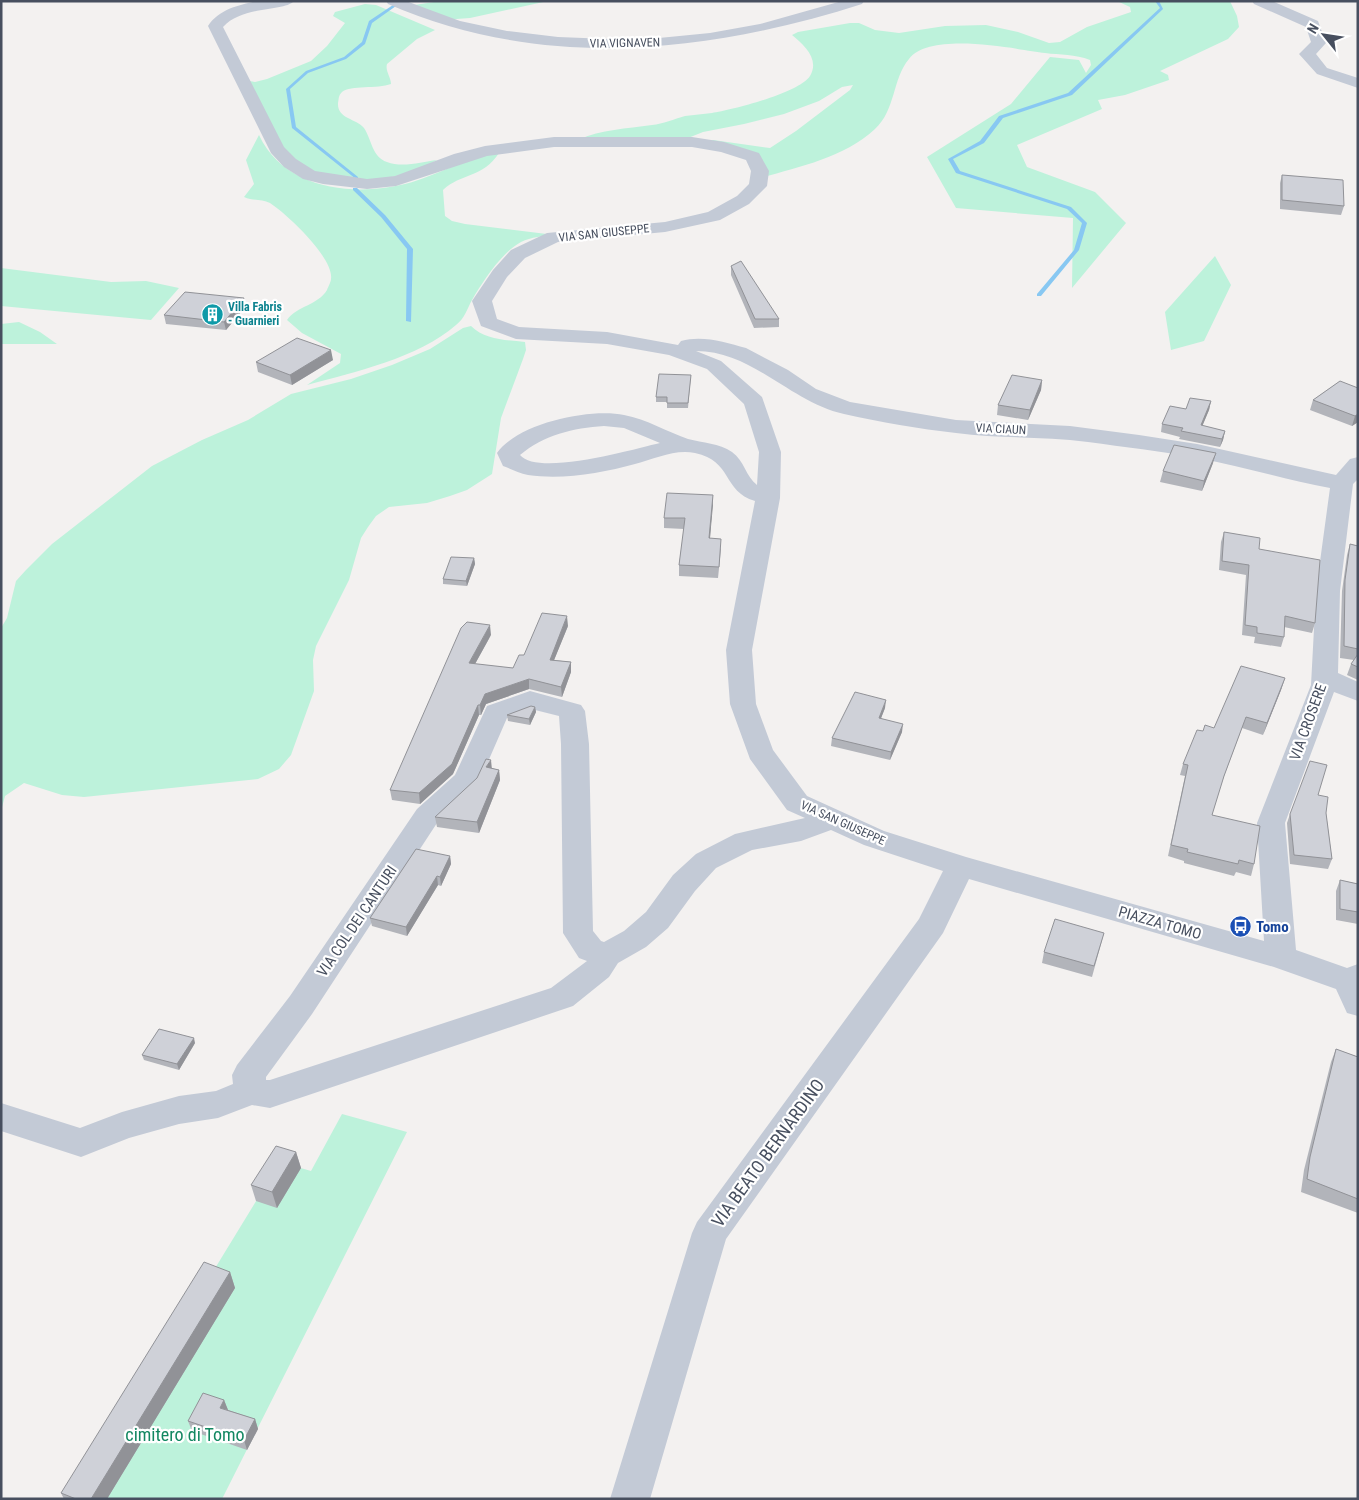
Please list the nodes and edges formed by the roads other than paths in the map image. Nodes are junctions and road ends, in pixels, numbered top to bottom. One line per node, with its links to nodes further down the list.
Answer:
1 (287, 1): 6 (street, VIA SAN GIUSEPPE)
2 (393, 1): 3 (street, VIA VIGNAVEN)
3 (857, 1)
4 (1259, 1): 5 (street)
5 (1358, 82)
6 (674, 350): 8 (street, VIA CIAUN); 9 (street, VIA SAN GIUSEPPE)
7 (683, 445): 7 (street); 9 (street)
8 (1350, 474): 10 (street, VIA CROSERE)
9 (768, 498): 12 (street, VIA SAN GIUSEPPE)
10 (1324, 677): 11 (street); 15 (street, VIA CROSERE)
11 (1358, 693)
12 (831, 819): 13 (street, VIA SAN GIUSEPPE); 14 (street)
13 (960, 866): 15 (street, PIAZZA TOMO); 19 (street, VIA BEATO BERNARDINO)
14 (607, 955): 17 (street); 17 (street, VIA COL DEI CANTURI)
15 (1281, 958): 16 (street, PIAZZA TOMO)
16 (1355, 987)
17 (250, 1091): 18 (street)
18 (1, 1117)
19 (630, 1499)

